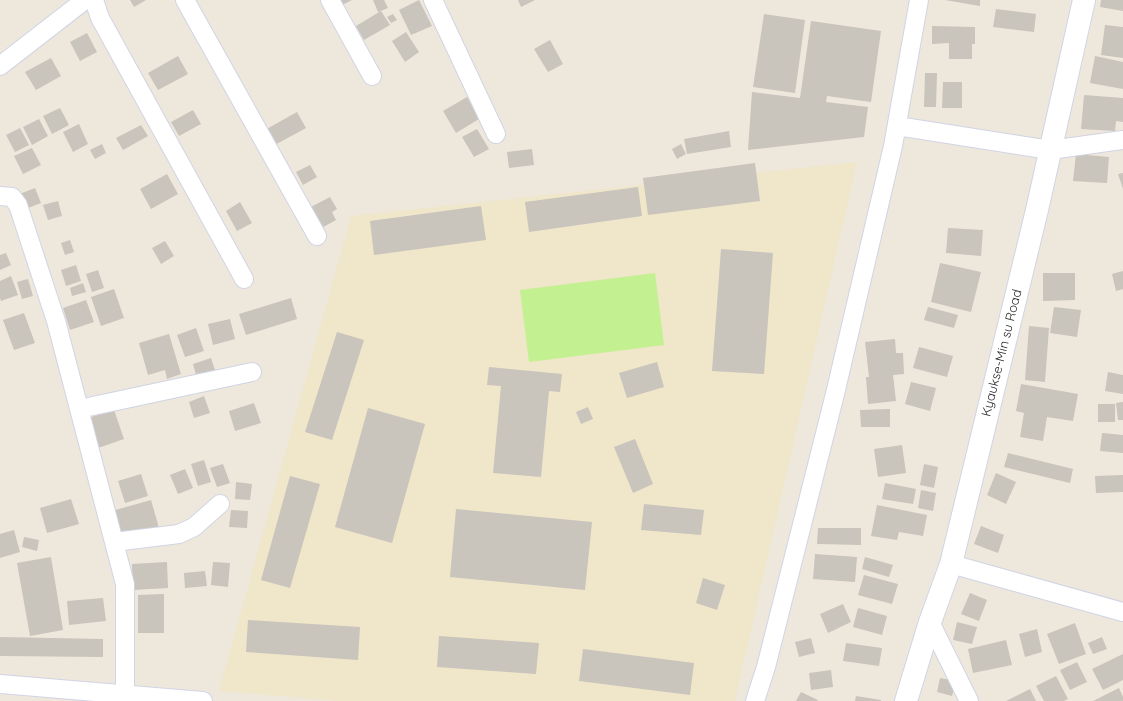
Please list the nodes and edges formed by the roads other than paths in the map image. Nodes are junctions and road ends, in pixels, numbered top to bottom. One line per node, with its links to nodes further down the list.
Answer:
1 (85, 0): 8 (street)
2 (94, 0): 16 (street)
3 (185, 0): 15 (street)
4 (330, 0): 9 (street)
5 (433, 0): 11 (street)
6 (919, 0): 10 (street)
7 (1084, 0): 13 (street, Kyaukse-Min su Road)
8 (0, 66)
9 (372, 76)
10 (897, 126): 13 (street); 27 (street)
11 (496, 134)
12 (1123, 140): 13 (street)
13 (1050, 150): 21 (street, Kyaukse-Min su Road)
14 (0, 196): 18 (street)
15 (317, 236)
16 (244, 279)
17 (252, 372): 18 (street)
18 (79, 410): 20 (street)
19 (220, 504): 20 (street)
20 (114, 542): 25 (street)
21 (951, 564): 22 (street); 23 (street, Kyaukse-Min su Road)
22 (1123, 612)
23 (930, 622): 28 (street, Kyaukse-Min su Road); 29 (street)
24 (0, 684): 25 (street)
25 (125, 695): 26 (street)
26 (203, 701)
27 (755, 701)
28 (906, 701)
29 (969, 701)

